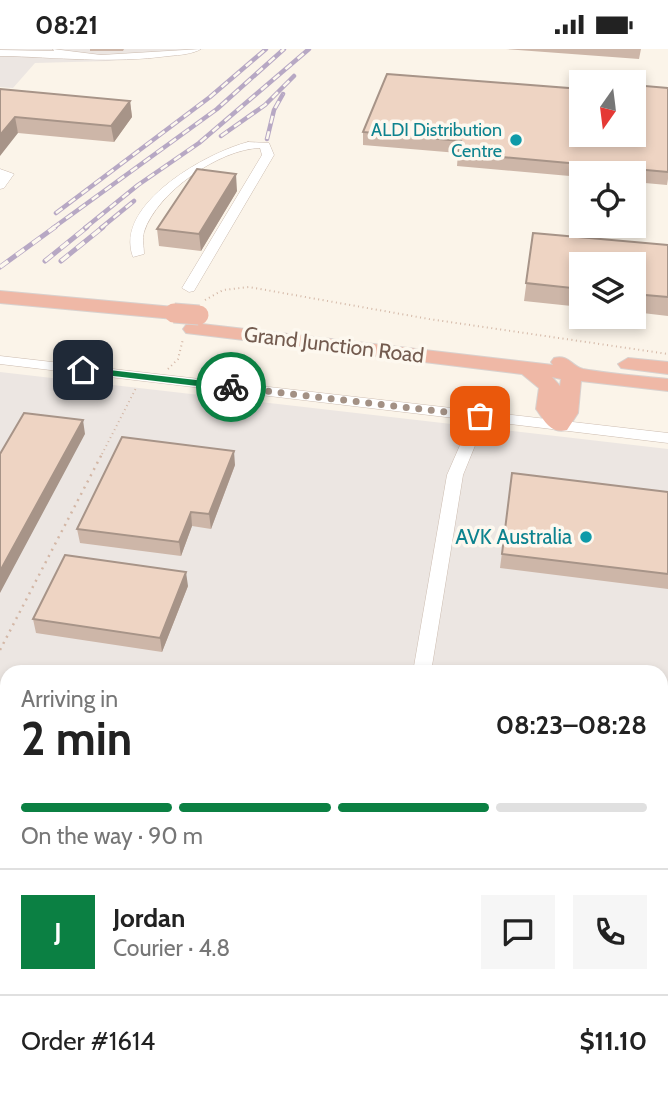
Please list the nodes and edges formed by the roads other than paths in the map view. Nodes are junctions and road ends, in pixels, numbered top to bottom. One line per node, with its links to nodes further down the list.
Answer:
1 (196, 49): 2 (street)
2 (61, 52): 3 (street)
3 (0, 53)
4 (0, 172): 5 (street)
5 (0, 185)
6 (138, 254): 7 (street)
7 (189, 288)
8 (0, 297): 10 (highway, Grand Junction Road)
9 (0, 309): 10 (highway, Grand Junction Road)
10 (187, 320): 11 (highway, Grand Junction Road); 13 (highway, Grand Junction Road)
11 (548, 355): 14 (highway, Grand Junction Road); 15 (highway)
12 (0, 360): 17 (street)
13 (527, 368): 15 (highway, Grand Junction Road); 18 (highway)
14 (668, 368)
15 (572, 373): 16 (highway, Grand Junction Road); 18 (highway)
16 (668, 385)
17 (480, 416): 18 (street); 20 (street)
18 (559, 425): 19 (street)
19 (668, 438)
20 (423, 665)

